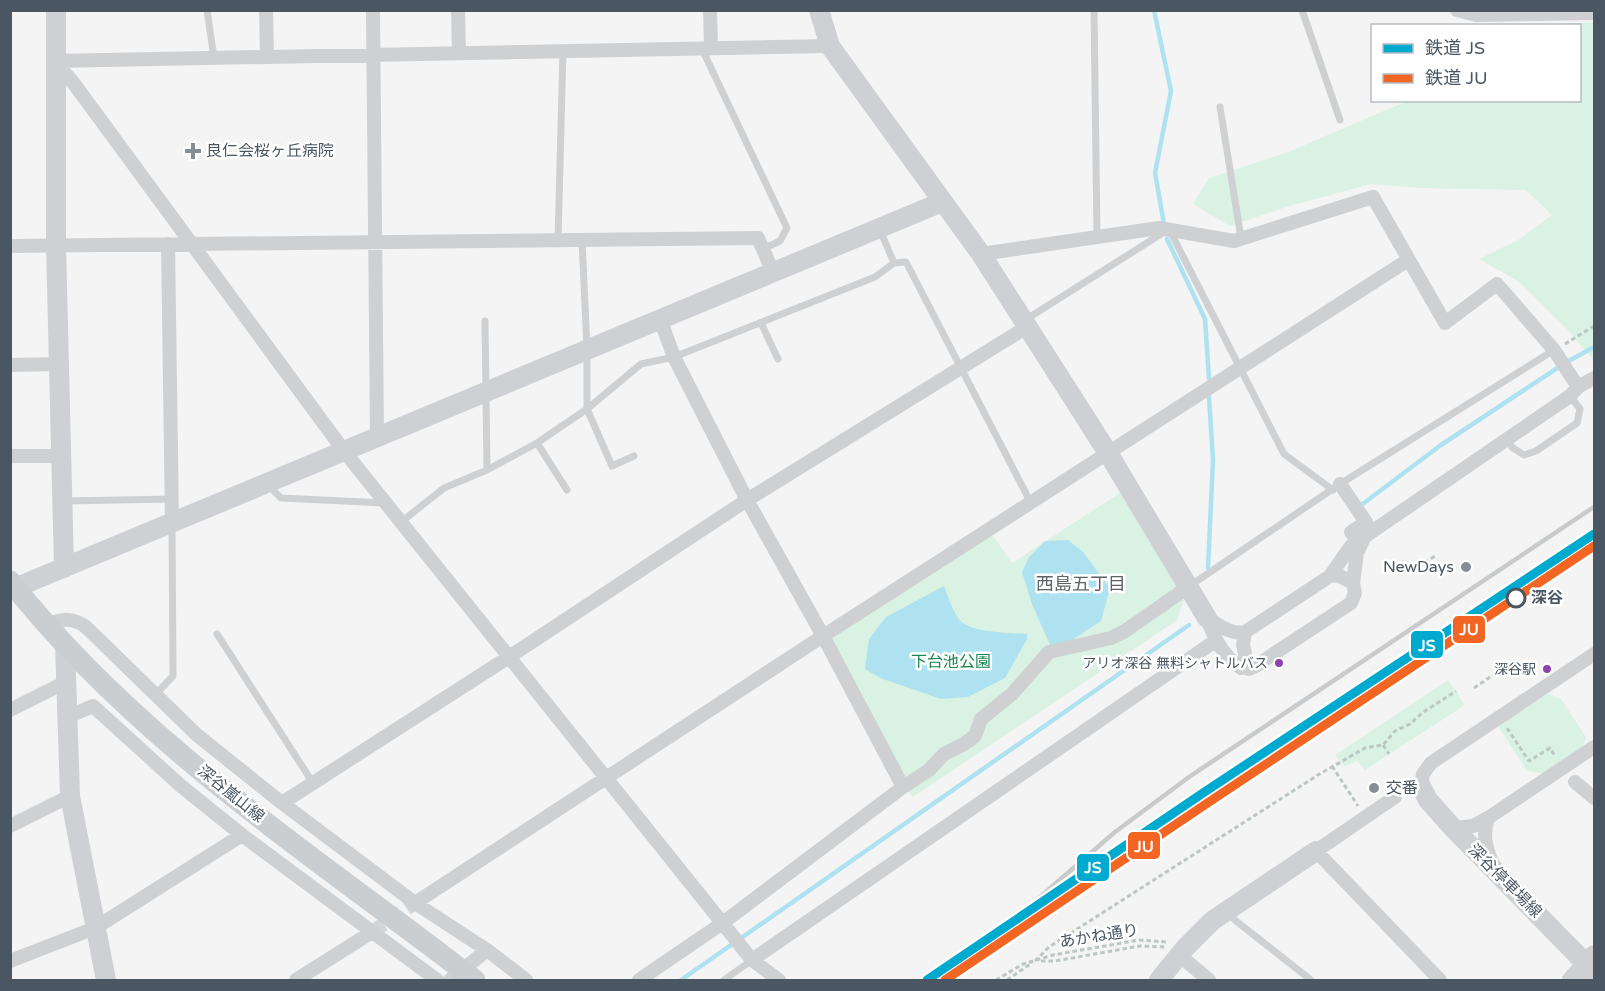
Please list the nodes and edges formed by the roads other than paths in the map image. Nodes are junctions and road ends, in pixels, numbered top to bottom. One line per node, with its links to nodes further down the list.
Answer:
1 (56, 10): 19 (street)
2 (207, 10): 18 (lane)
3 (266, 10): 17 (street)
4 (373, 10): 16 (street)
5 (458, 10): 15 (street)
6 (710, 10): 13 (street)
7 (819, 10): 12 (street)
8 (1094, 10): 25 (lane)
9 (1302, 10): 21 (lane)
10 (1457, 10): 11 (street)
11 (1594, 14)
12 (830, 46): 13 (street); 22 (street)
13 (707, 48): 14 (street); 34 (lane)
14 (563, 51): 15 (street); 27 (lane)
15 (459, 53): 16 (street)
16 (374, 55): 17 (street); 30 (street)
17 (267, 57): 18 (street)
18 (214, 58): 19 (street)
19 (54, 61): 29 (street); 32 (street)
20 (1220, 107): 26 (lane)
21 (1340, 120)
22 (942, 202): 23 (street); 35 (street)
23 (879, 228): 37 (lane); 38 (street)
24 (1169, 230): 25 (street); 26 (street); 42 (lane); 50 (lane)
25 (1097, 237): 35 (street)
26 (1241, 238): 36 (street)
27 (558, 240): 28 (street); 30 (street)
28 (582, 240): 34 (street); 43 (lane)
29 (191, 243): 30 (street); 31 (street); 58 (street)
30 (374, 243): 55 (street)
31 (168, 244): 32 (street); 67 (street)
32 (56, 245): 33 (street); 47 (street)
33 (10, 246)
34 (763, 249): 38 (street)
35 (981, 254): 42 (street)
36 (1408, 260): 44 (street); 50 (street)
37 (894, 263): 41 (lane); 49 (lane)
38 (773, 272): 39 (street)
39 (660, 319): 43 (street); 45 (street)
40 (485, 321): 53 (lane)
41 (761, 323): 45 (lane); 46 (lane)
42 (1026, 324): 49 (street); 59 (street)
43 (587, 349): 53 (street); 54 (lane)
44 (1554, 350): 52 (street); 65 (lane)
45 (674, 357): 54 (lane); 68 (street)
46 (778, 359)
47 (59, 364): 48 (street); 61 (street)
48 (10, 365)
49 (960, 368): 68 (street); 71 (lane)
50 (1240, 369): 59 (street); 65 (lane)
51 (1594, 378): 52 (street)
52 (1574, 388): 56 (street); 56 (lane)
53 (486, 392): 55 (street); 63 (lane)
54 (587, 409): 57 (lane); 62 (lane)
55 (377, 437): 58 (street)
56 (1506, 440): 74 (street)
57 (537, 443): 63 (lane); 66 (lane)
58 (344, 451): 64 (street); 70 (street)
59 (1108, 453): 71 (street); 79 (street)
60 (10, 456): 61 (street)
61 (61, 456): 69 (street)
62 (633, 456)
63 (487, 470): 73 (lane)
64 (266, 483): 70 (lane); 72 (street)
65 (1337, 487): 74 (street); 79 (lane)
66 (567, 490)
67 (172, 499): 69 (lane); 72 (street)
68 (747, 500): 84 (street); 87 (street)
69 (62, 501): 75 (street)
70 (385, 503): 73 (street)
71 (1031, 503): 84 (street)
72 (172, 522): 75 (street); 90 (lane)
73 (401, 522): 87 (street)
74 (1369, 535): 76 (street); 77 (street)
75 (64, 568): 78 (street)
76 (1330, 576): 77 (street); 82 (street)
77 (1353, 583): 88 (street)
78 (12, 586): 80 (main road, 深谷嵐山線)
79 (1188, 588): 81 (street); 98 (street)
80 (48, 624): 85 (main road, 深谷嵐山線); 90 (street)
81 (1214, 630): 82 (street); 88 (street); 116 (street)
82 (1245, 632): 88 (street)
83 (217, 634): 96 (lane)
84 (823, 636): 94 (street); 98 (street)
85 (65, 644): 89 (street); 124 (main road, 深谷嵐山線, bridge)
86 (1594, 654): 97 (street)
87 (509, 657): 94 (street); 96 (street)
88 (1249, 669)
89 (66, 682): 91 (street); 92 (street)
90 (154, 695): 102 (street)
91 (10, 710)
92 (67, 717): 99 (street); 106 (street)
93 (1594, 747): 103 (street)
94 (607, 777): 109 (street); 111 (street)
95 (1575, 782): 101 (street)
96 (313, 783): 102 (street)
97 (1421, 786): 105 (street, 深谷停車場線)
98 (903, 787): 111 (street)
99 (70, 796): 104 (street); 112 (street)
100 (1395, 797): 107 (street)
101 (1594, 798)
102 (282, 803): 109 (street)
103 (1488, 818): 105 (street); 108 (street)
104 (10, 826)
105 (1453, 828): 108 (street, 深谷停車場線)
106 (242, 835): 112 (street); 113 (street)
107 (1316, 851): 110 (street); 119 (street)
108 (1495, 870): 118 (street, 深谷停車場線)
109 (415, 903): 115 (street)
110 (1226, 911): 114 (street); 131 (lane)
111 (724, 922): 116 (street); 126 (street)
112 (95, 928): 117 (street); 120 (street)
113 (372, 932): 121 (street); 122 (street)
114 (1175, 949): 129 (street); 130 (street)
115 (487, 950): 123 (street); 125 (street)
116 (751, 958): 127 (lane); 128 (street)
117 (10, 961)
118 (1592, 963): 132 (street)
119 (1435, 979)
120 (106, 981)
121 (296, 981)
122 (437, 981)
123 (450, 981)
124 (475, 981)
125 (526, 981)
126 (639, 981)
127 (724, 981)
128 (779, 981)
129 (1159, 981)
130 (1209, 981)
131 (1311, 981)
132 (1572, 981)

